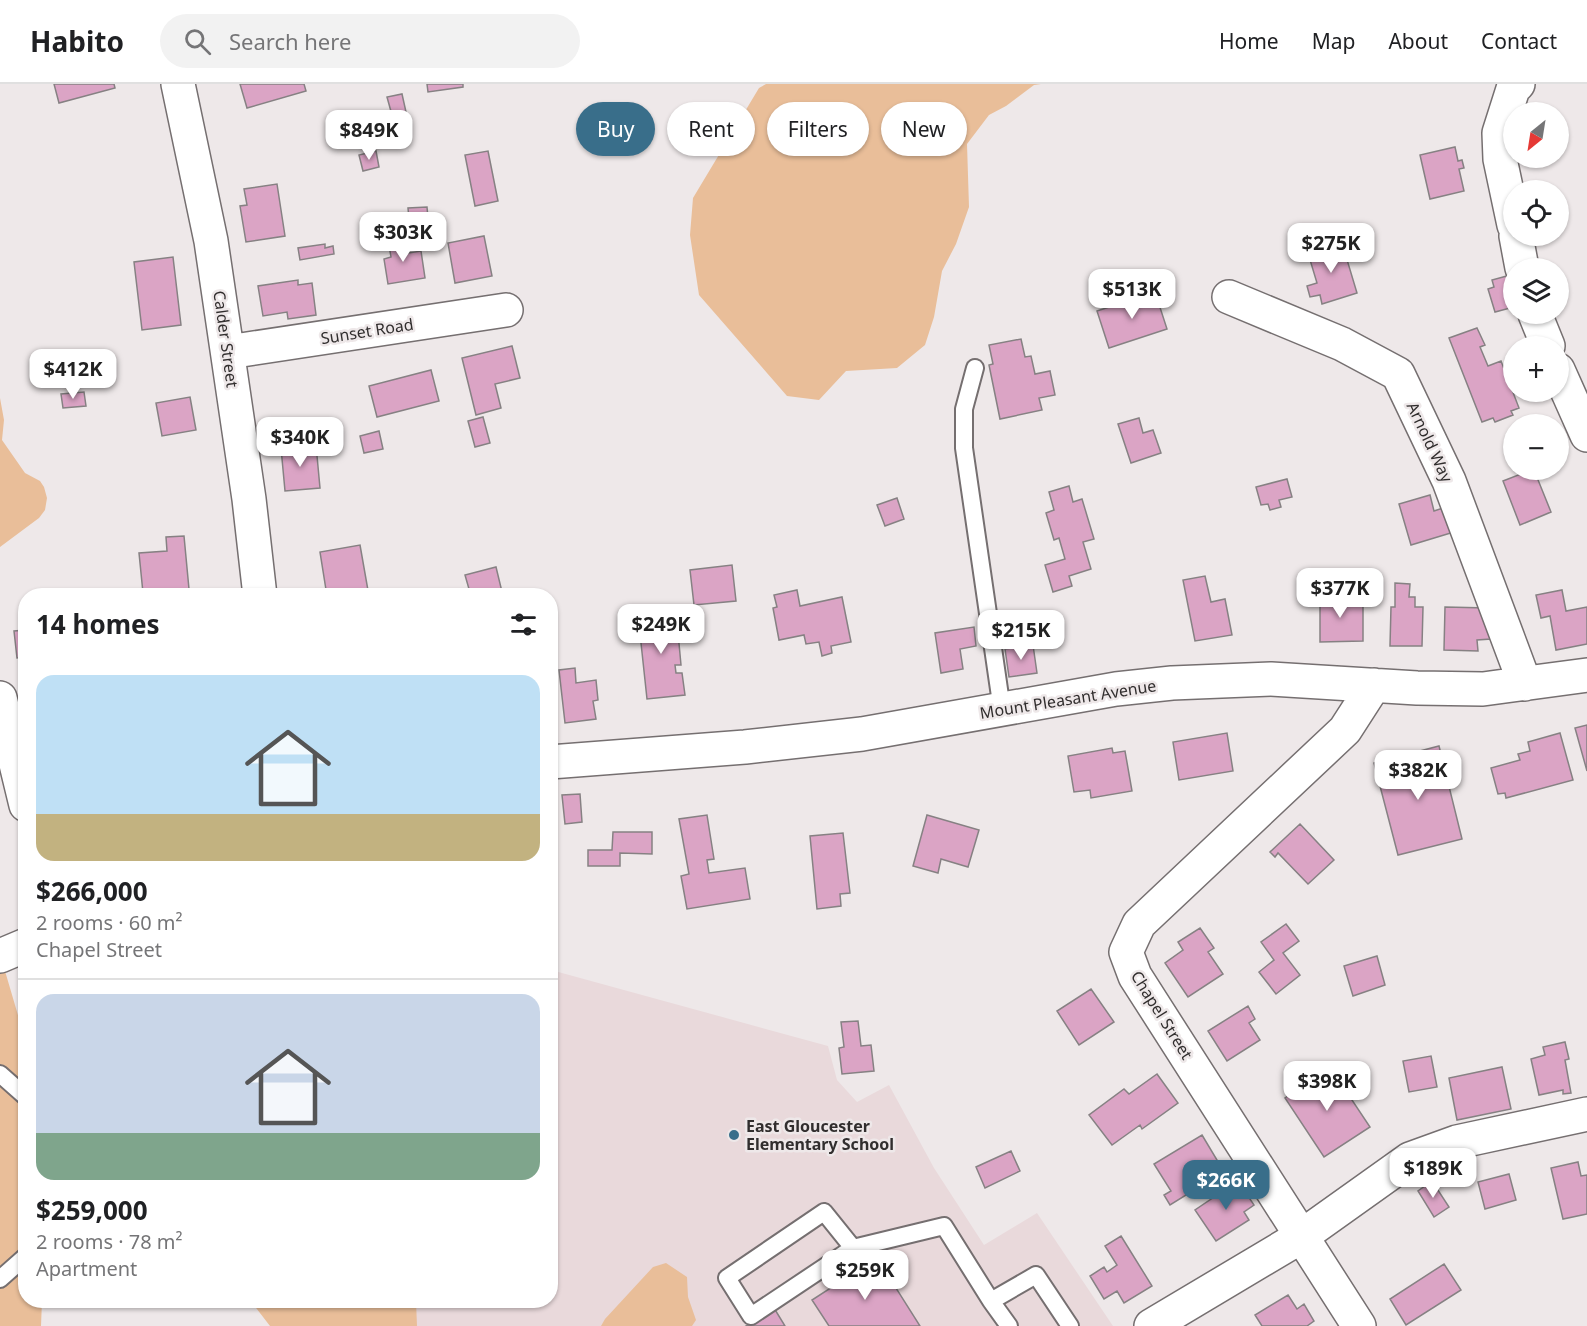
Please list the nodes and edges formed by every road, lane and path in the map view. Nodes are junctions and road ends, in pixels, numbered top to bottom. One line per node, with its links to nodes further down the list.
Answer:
1 (178, 84): 6 (street, Calder Street)
2 (1518, 84): 3 (street)
3 (1504, 180)
4 (1229, 297): 12 (street, Arnold Way)
5 (506, 310): 6 (street, Sunset Road)
6 (228, 352): 10 (street, Calder Street)
7 (975, 368): 15 (lane)
8 (1569, 395): 9 (street)
9 (1587, 435)
10 (259, 588)
11 (1587, 675): 12 (street, Mount Pleasant Avenue)
12 (1525, 684): 13 (street, Mount Pleasant Avenue)
13 (1374, 685): 15 (street, Mount Pleasant Avenue); 23 (street, Chapel Street)
14 (0, 698): 17 (street)
15 (1002, 710): 16 (street, Mount Pleasant Avenue)
16 (558, 761)
17 (18, 772)
18 (18, 948): 19 (street)
19 (0, 956)
20 (0, 1074): 21 (lane)
21 (18, 1090)
22 (1587, 1114): 23 (street)
23 (1302, 1236): 30 (street); 31 (street, Chapel Street)
24 (853, 1248): 24 (lane); 27 (lane)
25 (18, 1263): 26 (lane)
26 (0, 1279)
27 (991, 1301): 28 (lane); 29 (lane)
28 (1009, 1326)
29 (1070, 1326)
30 (1152, 1326)
31 (1359, 1326)

